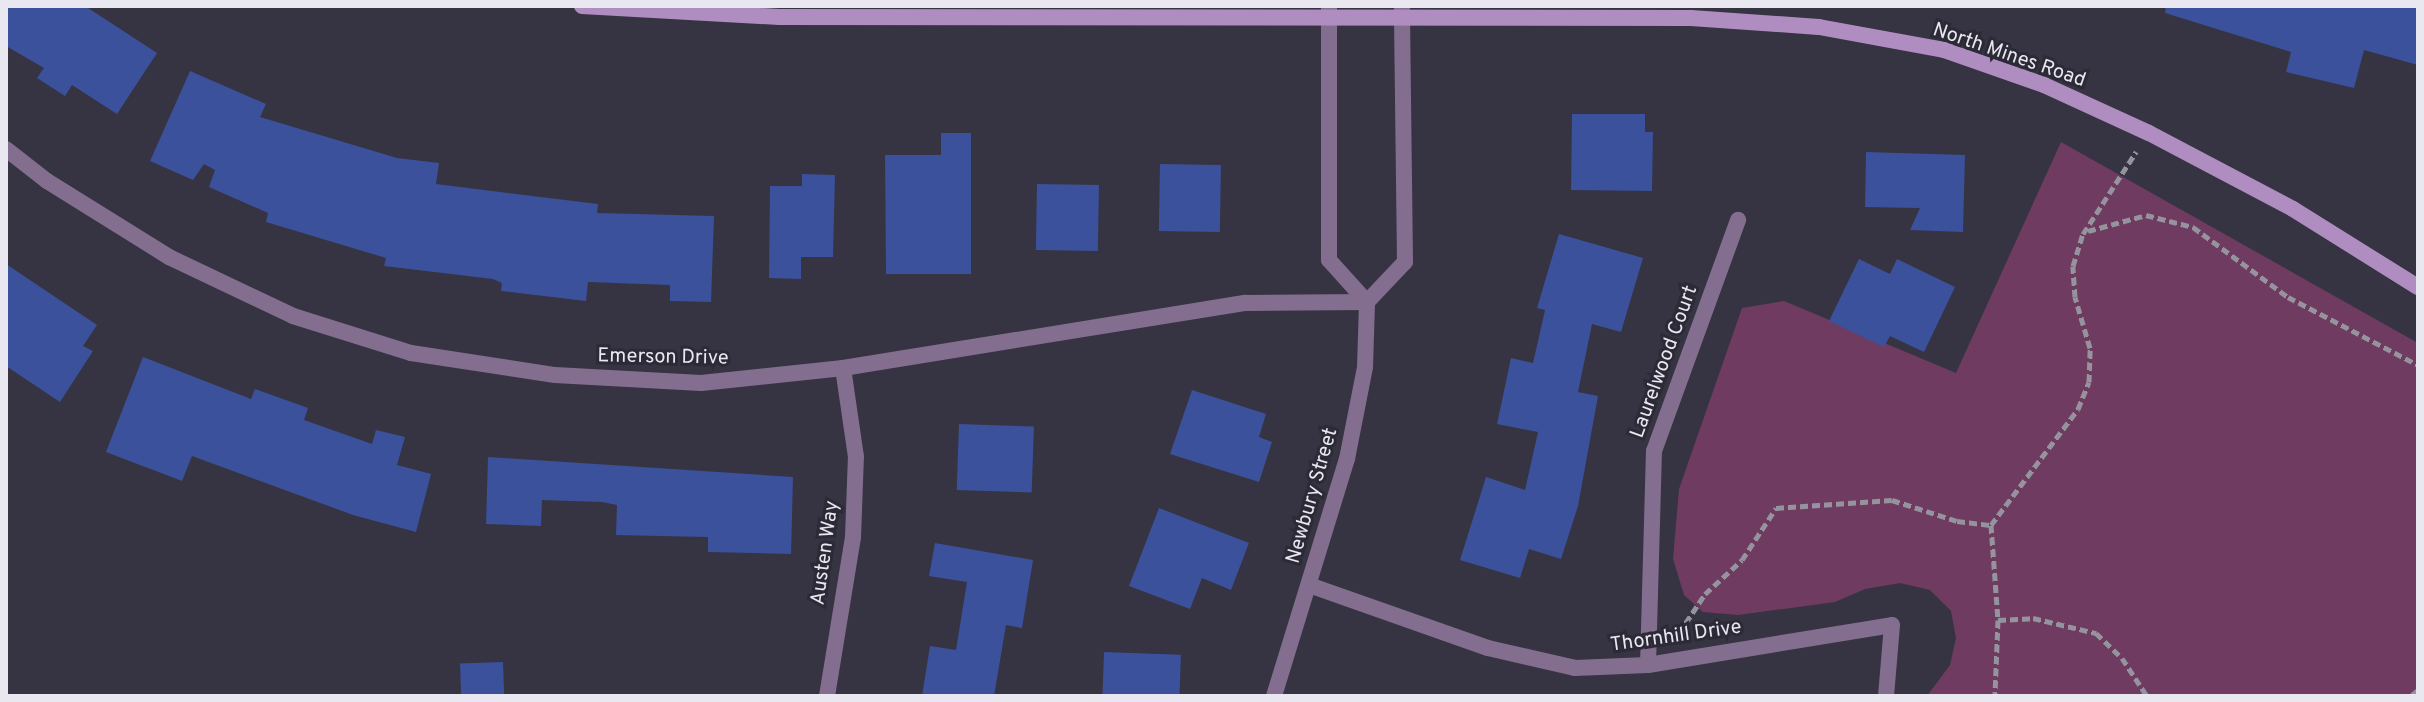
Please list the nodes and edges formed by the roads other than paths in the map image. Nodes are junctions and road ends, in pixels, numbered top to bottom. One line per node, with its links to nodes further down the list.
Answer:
1 (582, 6): 2 (main road, North Mines Road)
2 (1328, 13): 3 (main road, North Mines Road); 7 (street)
3 (1402, 13): 6 (main road, North Mines Road); 7 (street)
4 (6, 149): 8 (street, Emerson Drive)
5 (1738, 220): 10 (street, Laurelwood Court)
6 (2418, 287)
7 (1367, 302): 8 (street, Emerson Drive); 9 (street, Newbury Street)
8 (843, 368): 11 (street, Austen Way)
9 (1309, 585): 10 (street, Thornhill Drive); 12 (street, Newbury Street)
10 (1654, 664): 13 (street, Thornhill Drive)
11 (827, 696)
12 (1274, 696)
13 (1886, 696)

